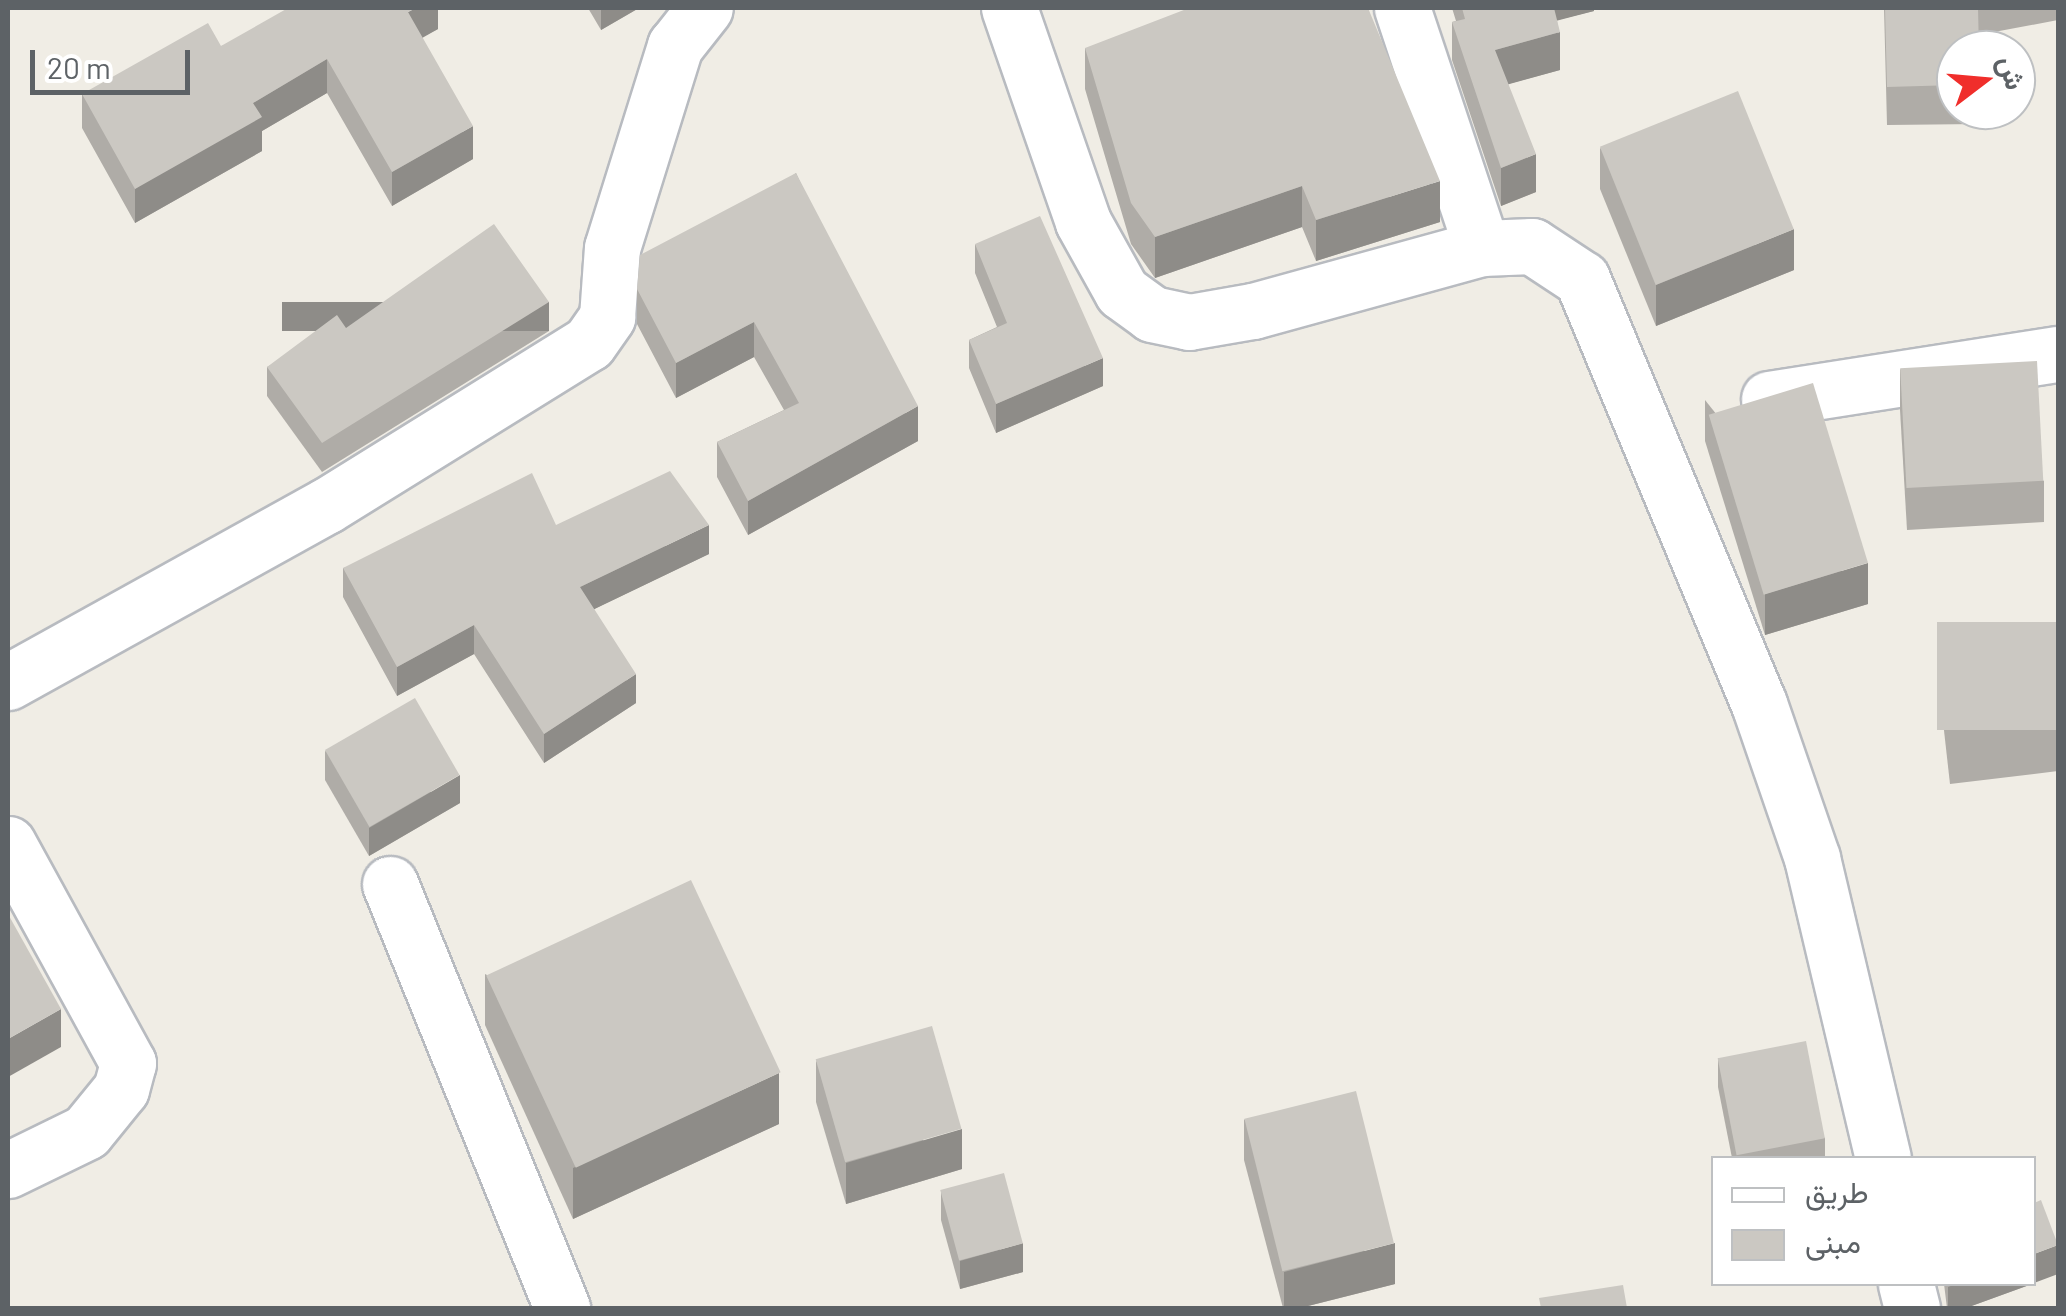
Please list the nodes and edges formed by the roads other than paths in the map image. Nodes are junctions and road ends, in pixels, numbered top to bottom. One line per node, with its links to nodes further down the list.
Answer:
1 (705, 8): 7 (street)
2 (1009, 8): 4 (street)
3 (1402, 8): 4 (street)
4 (1482, 248): 10 (street)
5 (2058, 354): 6 (street)
6 (1770, 399)
7 (8, 682)
8 (8, 844): 11 (street)
9 (390, 884): 12 (street)
10 (1883, 1156)
11 (8, 1170)
12 (562, 1308)

